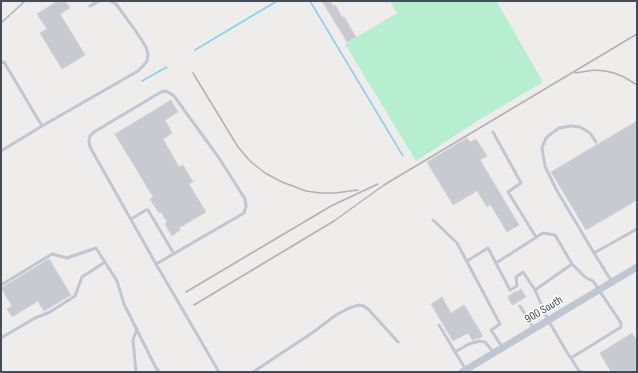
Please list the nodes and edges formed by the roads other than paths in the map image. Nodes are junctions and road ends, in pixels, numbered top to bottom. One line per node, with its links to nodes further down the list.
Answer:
1 (98, 1): 3 (lane)
2 (110, 1): 5 (lane)
3 (90, 6)
4 (1, 63): 5 (lane)
5 (42, 126): 8 (lane)
6 (493, 132): 12 (lane)
7 (596, 142): 13 (lane)
8 (1, 151)
9 (131, 219): 14 (lane); 14 (lane); 18 (lane)
10 (433, 220): 15 (lane)
11 (637, 229): 13 (lane)
12 (536, 237): 17 (lane); 19 (lane)
13 (594, 253): 21 (lane)
14 (174, 254): 18 (lane)
15 (466, 261): 17 (lane); 32 (lane)
16 (105, 262): 22 (lane); 29 (lane); 30 (lane)
17 (496, 263): 23 (lane)
18 (156, 264): 39 (lane)
19 (572, 264): 23 (lane); 24 (lane)
20 (637, 267): 21 (street, 900 South)
21 (612, 282): 24 (street, 900 South)
22 (1, 285)
23 (535, 290): 26 (lane)
24 (599, 290): 26 (street, 900 South); 35 (lane)
25 (520, 306): 28 (lane)
26 (548, 320): 28 (street, 900 South); 35 (lane)
27 (439, 325): 33 (lane)
28 (534, 329): 32 (street, 900 South)
29 (137, 330): 37 (lane); 38 (lane)
30 (1, 338)
31 (398, 342): 40 (lane)
32 (503, 348): 34 (street, 900 South)
33 (455, 352): 34 (lane); 36 (lane)
34 (493, 353): 36 (street, 900 South)
35 (571, 358): 41 (lane)
36 (464, 371)
37 (136, 372)
38 (159, 372)
39 (219, 372)
40 (252, 372)
41 (582, 372)

